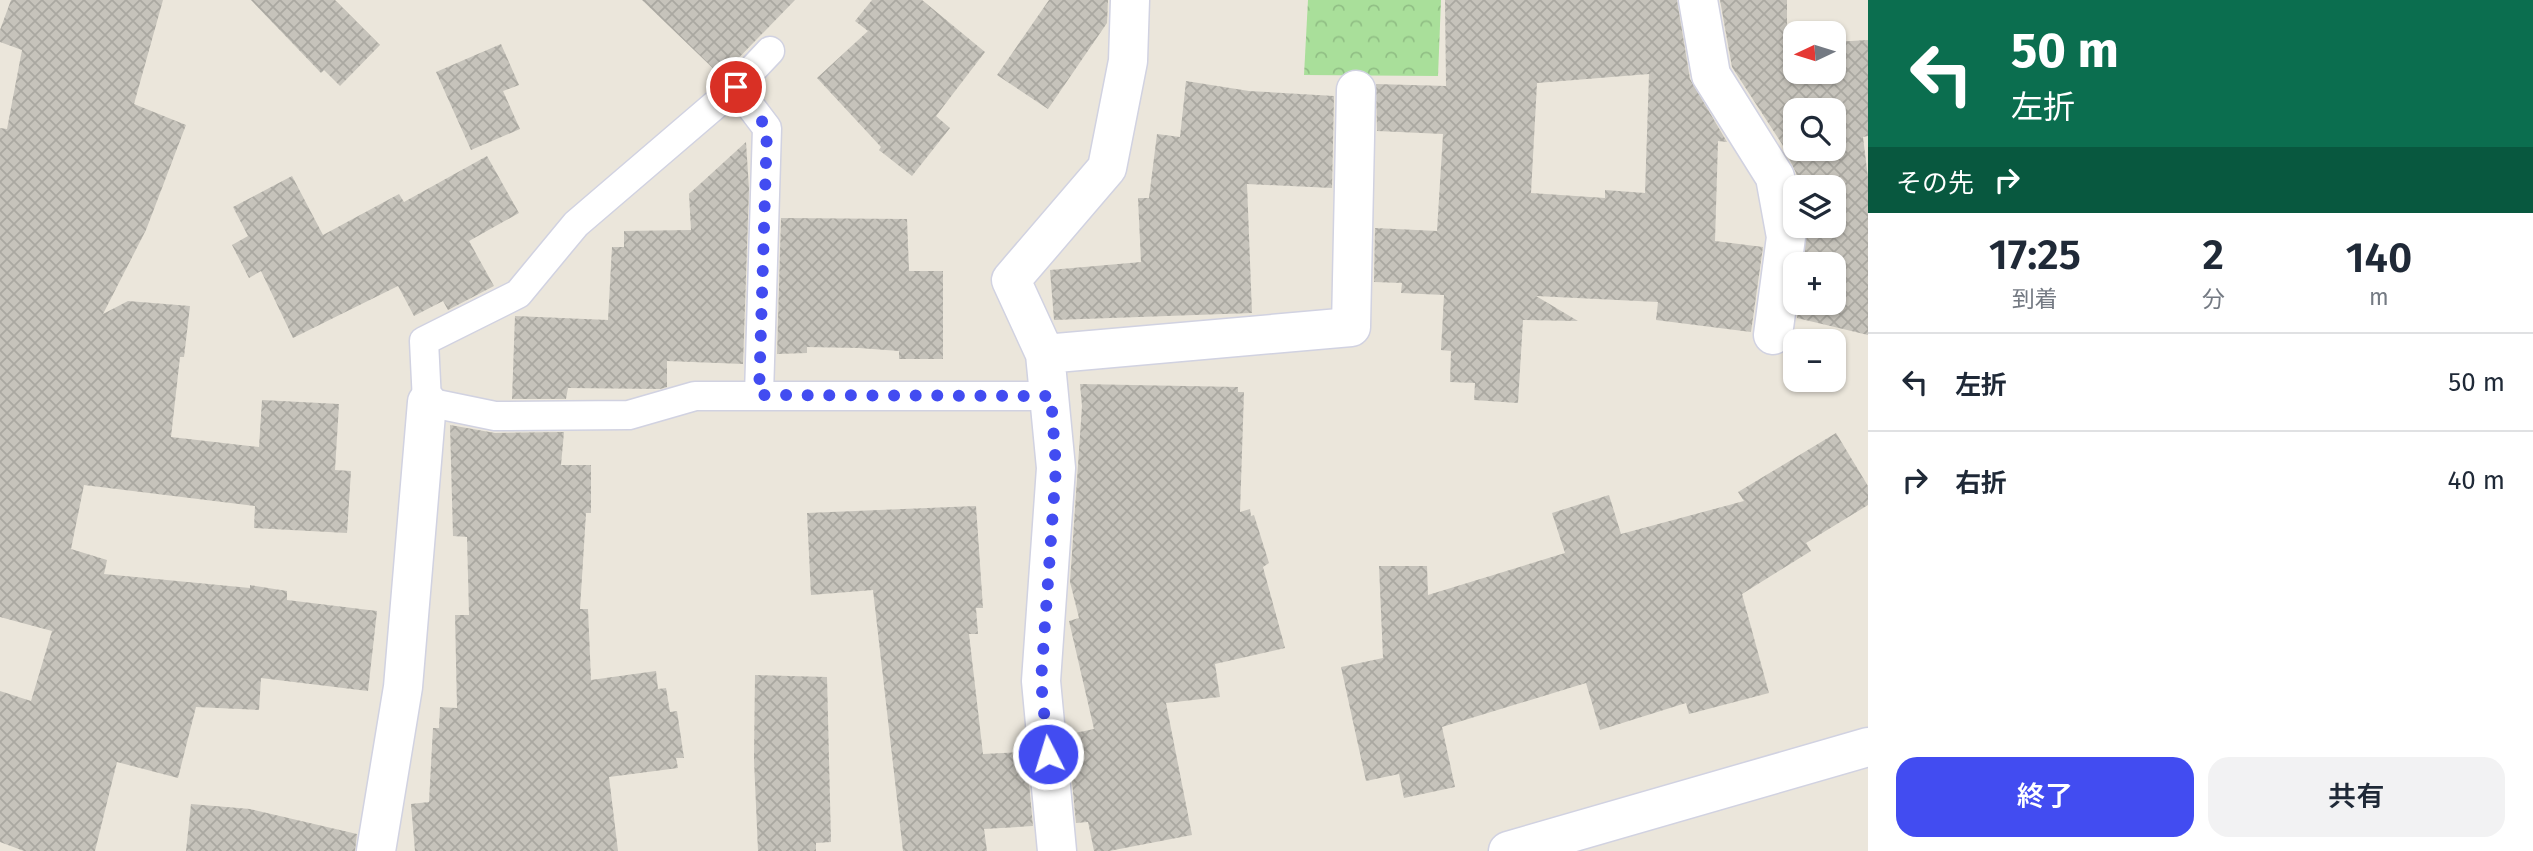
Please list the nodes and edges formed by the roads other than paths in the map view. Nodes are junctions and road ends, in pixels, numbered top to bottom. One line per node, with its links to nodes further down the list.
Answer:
1 (1130, 0): 7 (street)
2 (1698, 0): 6 (street)
3 (770, 51): 4 (lane)
4 (736, 87): 8 (lane); 10 (lane)
5 (1356, 90): 7 (street)
6 (1773, 335)
7 (1045, 354): 9 (street)
8 (759, 395): 9 (lane); 10 (lane)
9 (1051, 396): 13 (street)
10 (426, 402): 12 (street)
11 (1868, 747): 14 (street)
12 (376, 851)
13 (1057, 851)
14 (1508, 851)

